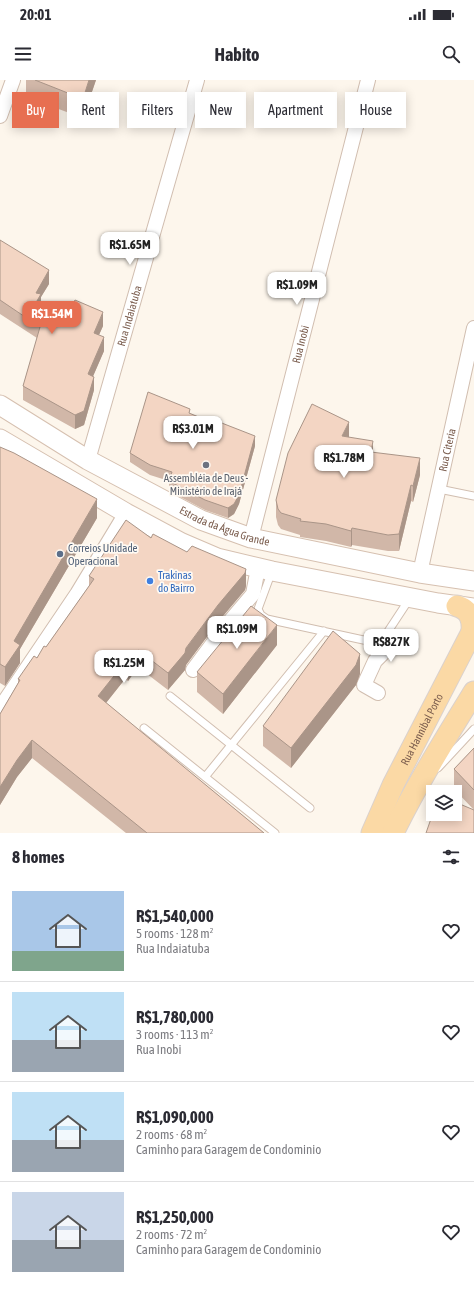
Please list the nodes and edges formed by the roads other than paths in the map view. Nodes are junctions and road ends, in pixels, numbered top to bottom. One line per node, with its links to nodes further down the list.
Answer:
1 (13, 80): 4 (street)
2 (197, 80): 8 (street, Rua Indaiatuba)
3 (368, 80): 12 (street, Rua Inobi)
4 (0, 116)
5 (474, 328): 9 (street, Rua Citeria)
6 (0, 405): 8 (main road, Estrada da Água Grande)
7 (0, 438): 11 (main road)
8 (88, 460): 12 (main road, Estrada da Água Grande)
9 (439, 489): 10 (lane); 14 (street, Rua Citeria)
10 (474, 496)
11 (126, 513): 13 (main road); 25 (street)
12 (252, 538): 14 (main road, Estrada da Água Grande)
13 (265, 570): 16 (main road); 19 (lane); 21 (street)
14 (420, 573): 15 (main road, Estrada da Água Grande)
15 (474, 580)
16 (410, 598): 17 (main road); 20 (lane)
17 (465, 607): 18 (main road)
18 (473, 630): 33 (main road, Rua Hannibal Porto)
19 (324, 631): 20 (lane); 28 (lane)
20 (383, 638): 23 (street)
21 (193, 670)
22 (474, 692): 30 (main road, Rua Hannibal Porto)
23 (378, 693)
24 (170, 696): 28 (lane)
25 (0, 708)
26 (144, 728): 29 (lane)
27 (474, 729): 30 (lane)
28 (231, 745): 29 (lane); 31 (lane)
29 (205, 777): 32 (lane)
30 (411, 797): 34 (main road, Rua Hannibal Porto)
31 (310, 808)
32 (275, 833)
33 (372, 833)
34 (393, 833)

